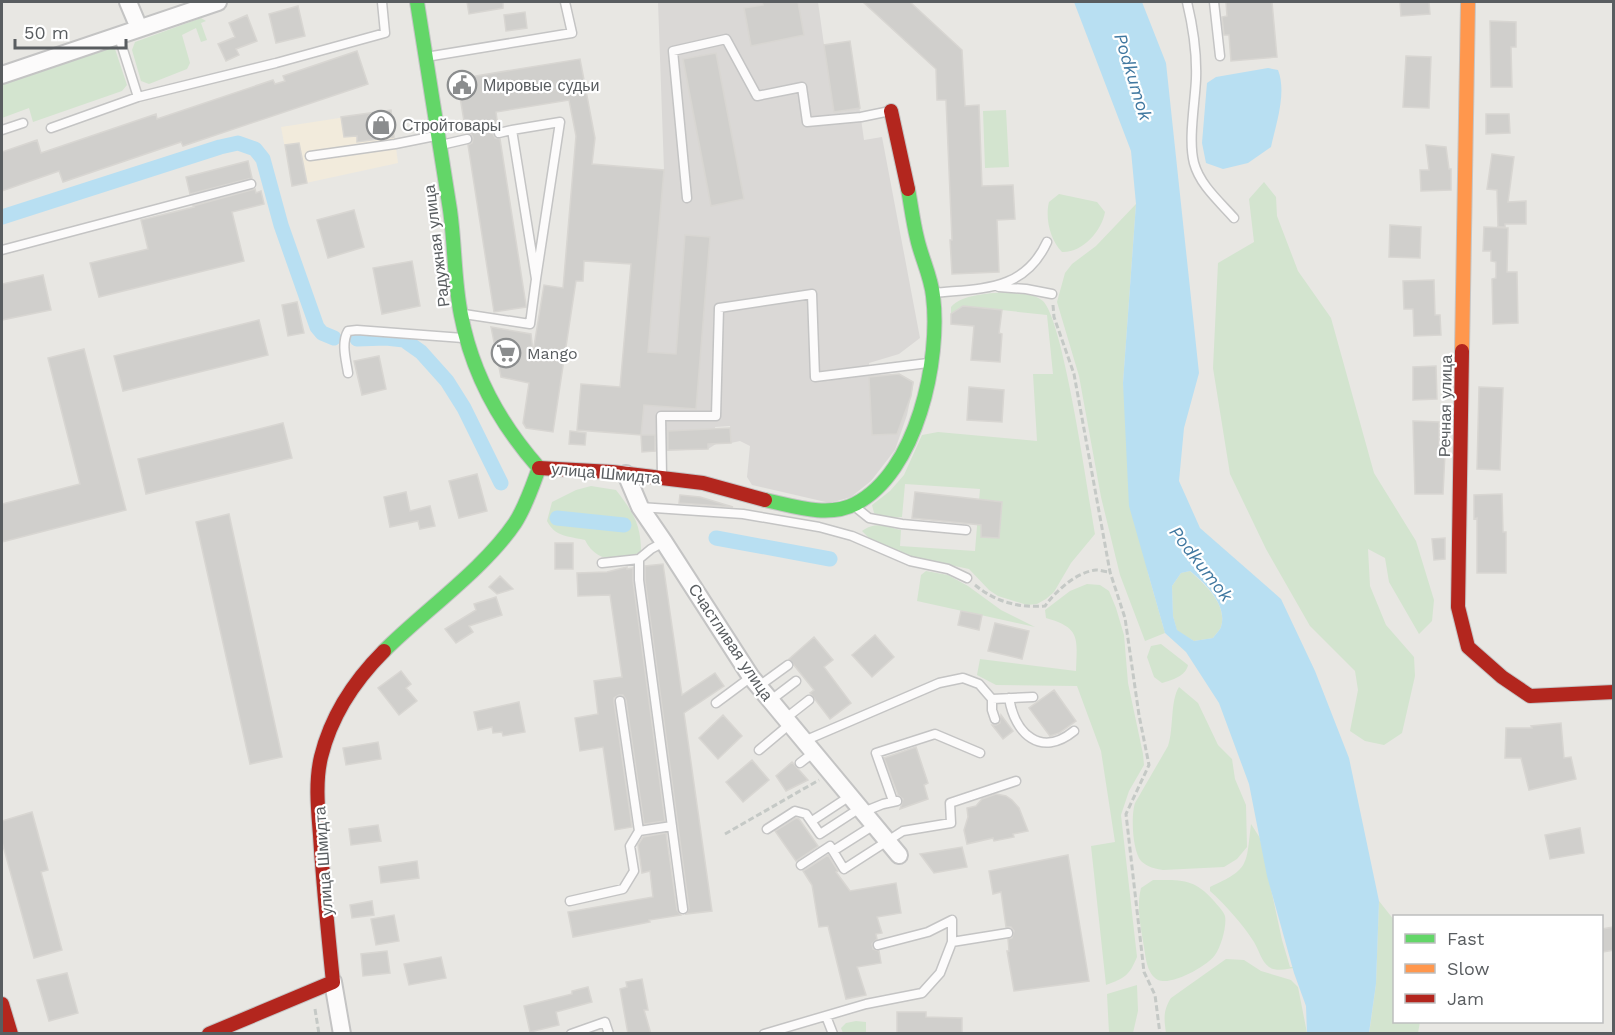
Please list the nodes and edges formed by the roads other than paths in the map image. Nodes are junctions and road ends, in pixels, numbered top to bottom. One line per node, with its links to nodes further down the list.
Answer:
1 (128, 2): 9 (street)
2 (218, 2): 9 (street)
3 (382, 2): 14 (lane)
4 (417, 2): 12 (street, Радужная улица)
5 (566, 2): 12 (lane)
6 (1187, 2): 26 (lane)
7 (1214, 2): 11 (lane)
8 (1468, 2): 50 (street, Речная улица)
9 (139, 27): 10 (street)
10 (118, 34): 13 (street); 14 (lane)
11 (1220, 56)
12 (426, 57): 21 (street, Радужная улица)
13 (2, 75)
14 (138, 97): 17 (lane)
15 (891, 111): 25 (lane); 31 (street, улица Шмидта)
16 (23, 123): 18 (lane)
17 (51, 128)
18 (2, 130)
19 (512, 130): 20 (lane); 29 (lane); 29 (lane)
20 (499, 133)
21 (439, 140): 22 (lane); 23 (lane); 33 (street, Радужная улица)
22 (467, 140)
23 (310, 156)
24 (251, 184): 28 (lane)
25 (687, 198)
26 (1234, 218)
27 (1047, 242): 30 (lane)
28 (2, 250)
29 (536, 279): 33 (lane)
30 (995, 286): 31 (lane); 32 (lane)
31 (933, 294): 35 (street, улица Шмидта)
32 (1052, 294)
33 (460, 313): 34 (street, Радужная улица)
34 (466, 338): 36 (lane); 37 (street, Радужная улица)
35 (931, 363): 39 (lane); 40 (street, улица Шмидта)
36 (348, 373)
37 (539, 468): 38 (street, улица Шмидта); 79 (street, улица Шмидта)
38 (626, 474): 39 (street, улица Шмидта); 41 (street, Счастливая улица)
39 (662, 478): 40 (street, улица Шмидта)
40 (854, 506): 42 (lane)
41 (640, 507): 43 (street, Счастливая улица); 46 (lane)
42 (966, 530)
43 (664, 542): 44 (lane); 48 (street, Счастливая улица)
44 (639, 559): 45 (lane); 67 (lane)
45 (602, 563)
46 (967, 578)
47 (788, 665): 48 (lane)
48 (755, 681): 54 (street, Счастливая улица); 57 (lane)
49 (796, 681): 54 (lane)
50 (1614, 692)
51 (1033, 697): 52 (lane)
52 (1009, 698): 53 (lane); 60 (lane)
53 (993, 699): 58 (lane); 62 (lane)
54 (771, 700): 59 (street, Счастливая улица)
55 (809, 700): 59 (lane)
56 (620, 701): 69 (lane)
57 (716, 704)
58 (995, 719)
59 (788, 721): 61 (lane); 62 (street, Счастливая улица)
60 (1074, 731)
61 (759, 750)
62 (806, 752): 65 (street, Счастливая улица)
63 (980, 753): 65 (lane)
64 (1016, 781): 70 (lane)
65 (862, 810): 66 (lane); 66 (lane); 70 (street, Счастливая улица); 71 (lane)
66 (812, 821): 68 (lane)
67 (672, 826): 69 (lane); 75 (lane)
68 (767, 829)
69 (639, 831): 74 (lane)
70 (888, 842): 71 (lane); 72 (street, Счастливая улица)
71 (833, 851): 73 (lane)
72 (899, 855)
73 (801, 865)
74 (570, 902)
75 (683, 909)
76 (1008, 933): 77 (lane)
77 (952, 942): 78 (lane); 81 (lane)
78 (878, 945)
79 (333, 982): 83 (street); 84 (street, улица Шмидта)
80 (2, 1004): 82 (street)
81 (826, 1016): 87 (lane); 88 (lane)
82 (11, 1034)
83 (209, 1034)
84 (342, 1034)
85 (571, 1034): 86 (lane)
86 (609, 1034)
87 (765, 1034)
88 (833, 1034)

